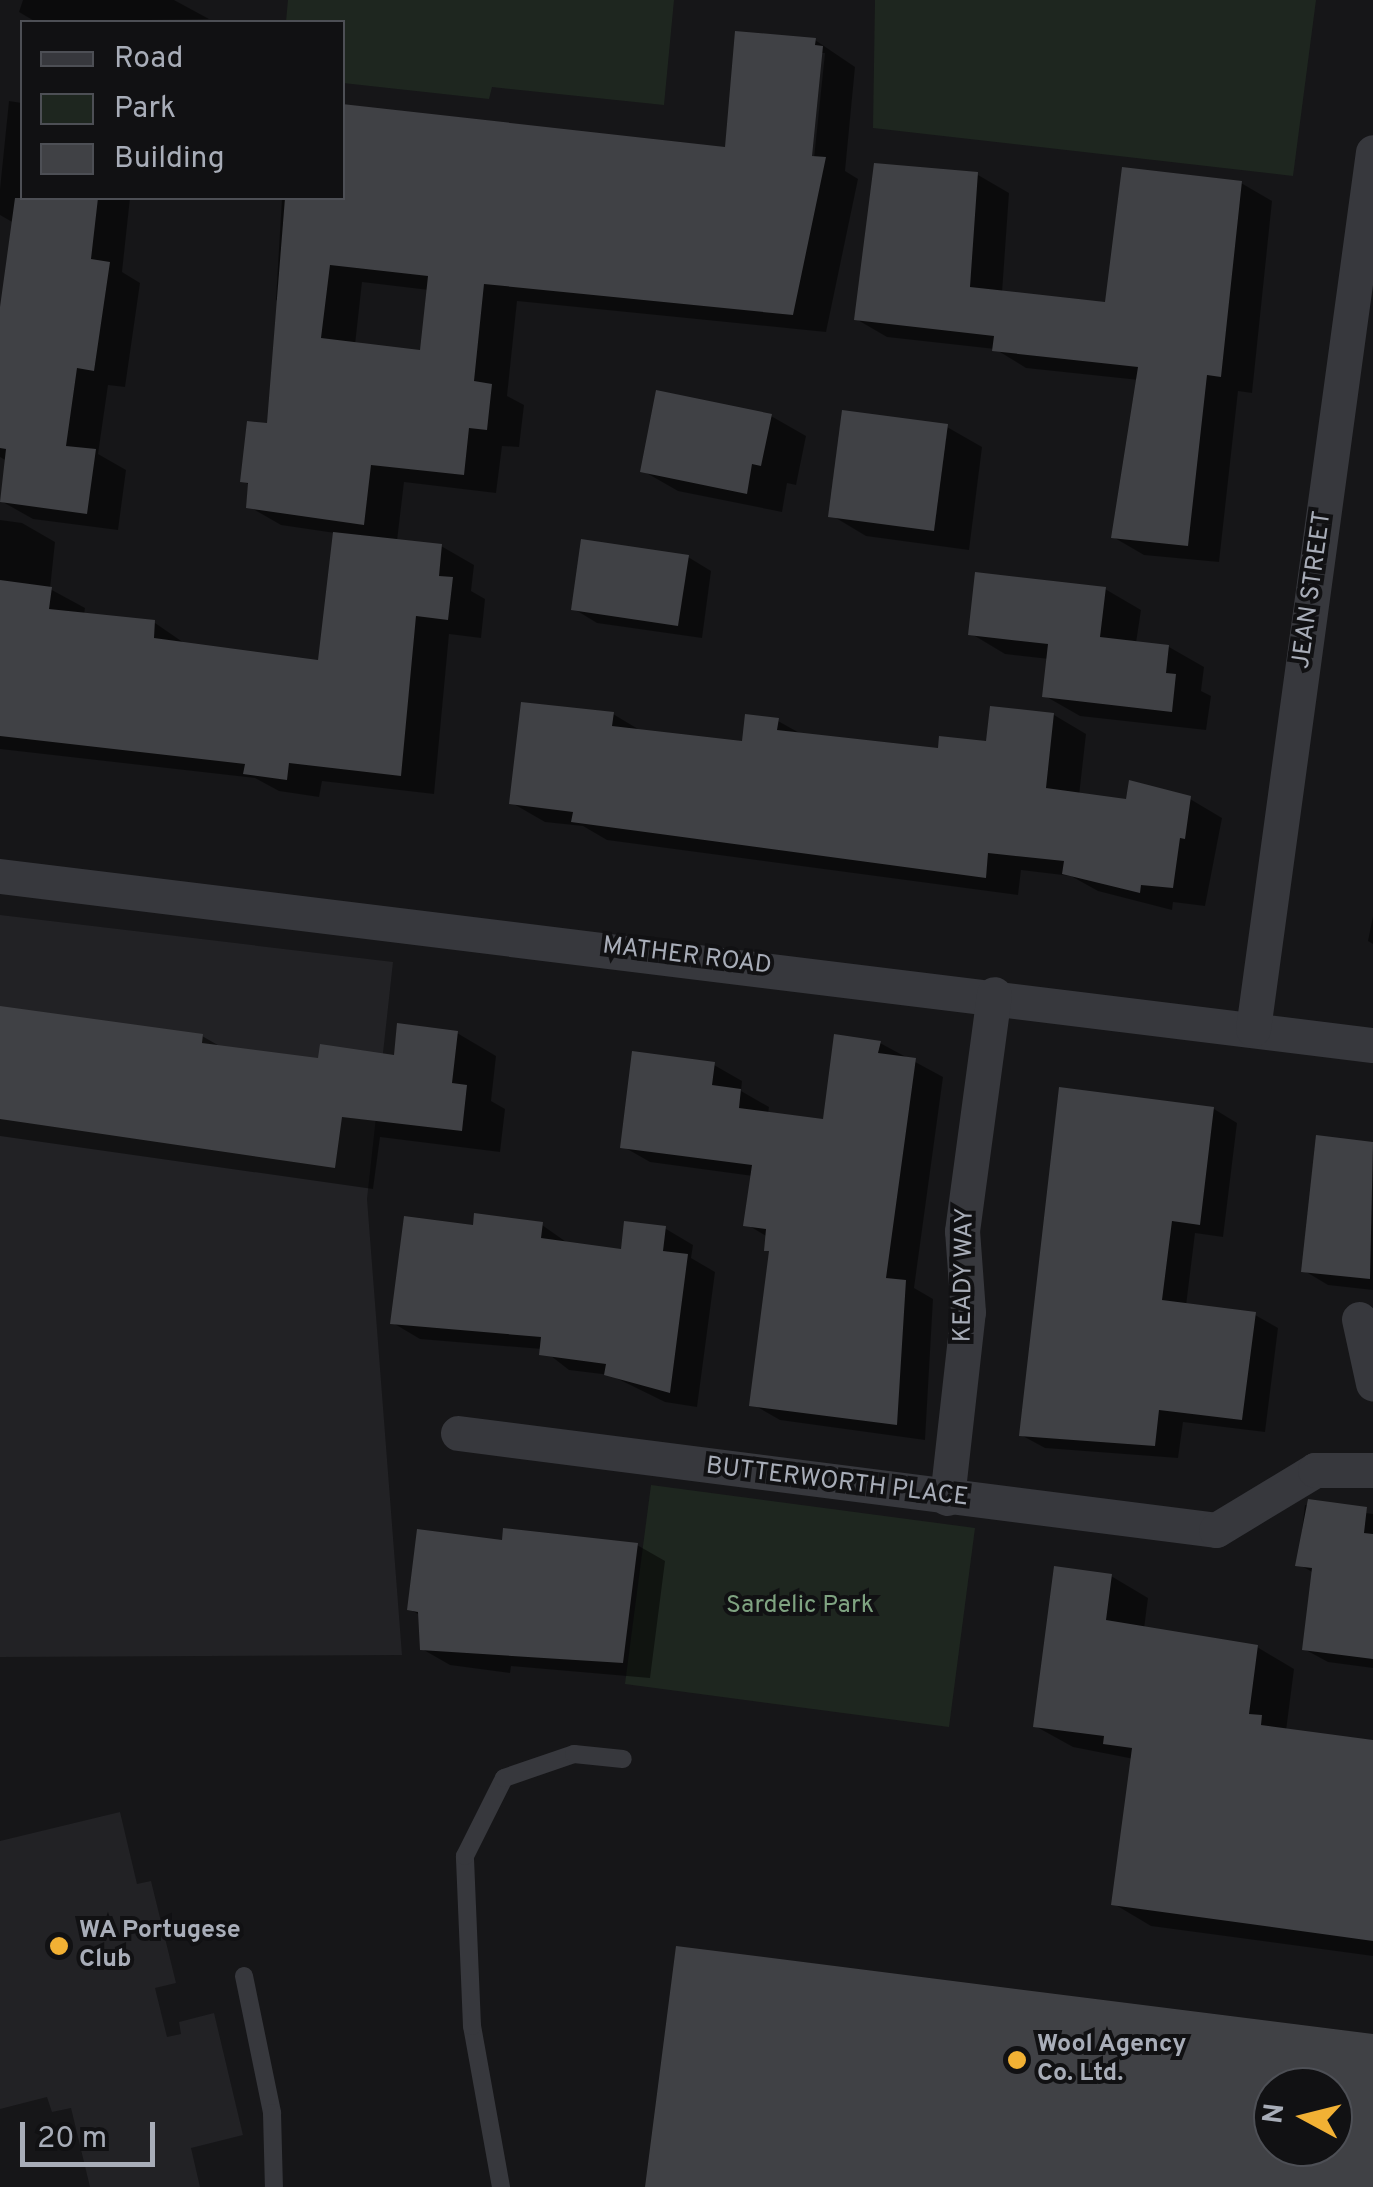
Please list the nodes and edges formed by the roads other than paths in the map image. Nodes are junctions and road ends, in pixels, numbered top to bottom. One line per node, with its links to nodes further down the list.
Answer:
1 (1373, 152): 4 (street, JEAN STREET)
2 (0, 876): 3 (street, MATHER ROAD)
3 (994, 994): 4 (street, MATHER ROAD); 10 (street, KEADY WAY)
4 (1254, 1029): 5 (street, MATHER ROAD)
5 (1373, 1046)
6 (1359, 1319): 7 (street)
7 (1373, 1383)
8 (458, 1434): 10 (street, BUTTERWORTH PLACE)
9 (1373, 1470): 10 (street, BUTTERWORTH PLACE)
10 (947, 1498)
11 (623, 1759): 14 (lane)
12 (244, 1976): 13 (lane)
13 (274, 2187)
14 (501, 2187)

